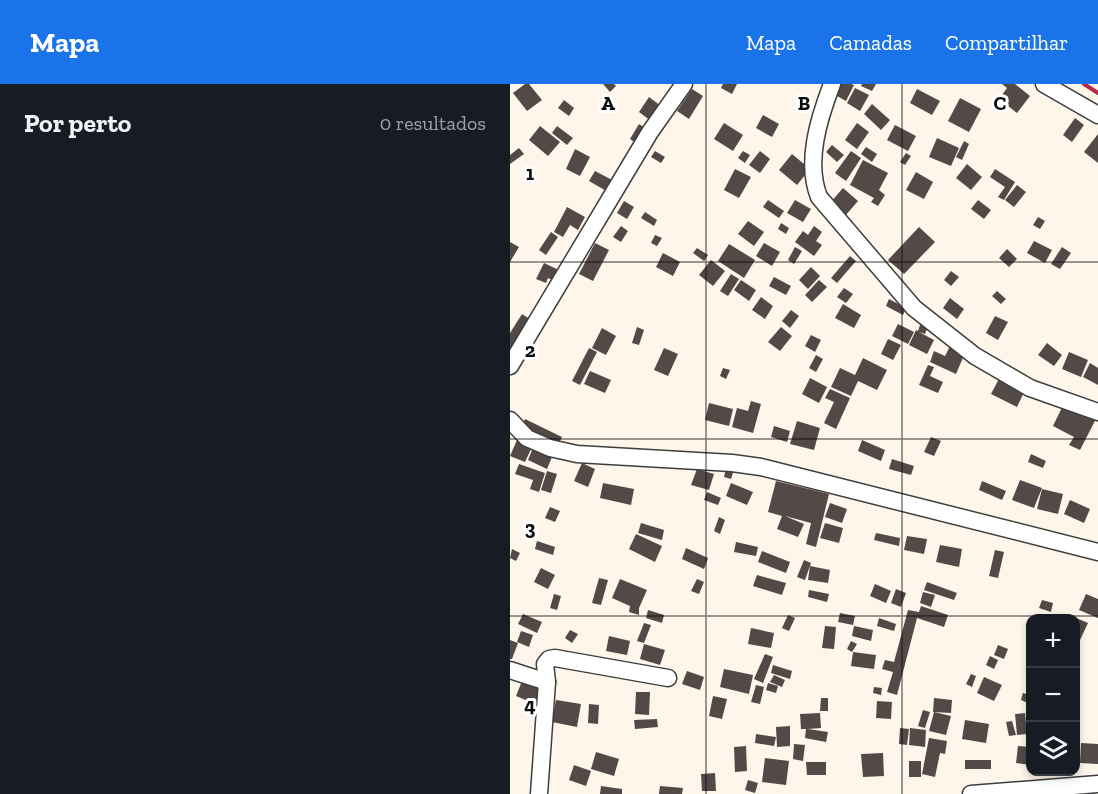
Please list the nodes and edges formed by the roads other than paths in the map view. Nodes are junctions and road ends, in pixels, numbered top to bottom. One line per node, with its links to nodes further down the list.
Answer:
1 (684, 84): 5 (street)
2 (832, 84): 6 (street)
3 (1044, 84): 4 (street)
4 (1098, 115)
5 (510, 366)
6 (1098, 412)
7 (510, 420): 8 (street)
8 (1098, 552)
9 (510, 670): 11 (street)
10 (668, 678): 11 (street)
11 (547, 682): 13 (street)
12 (1089, 787): 14 (street)
13 (539, 794)
14 (971, 794)

